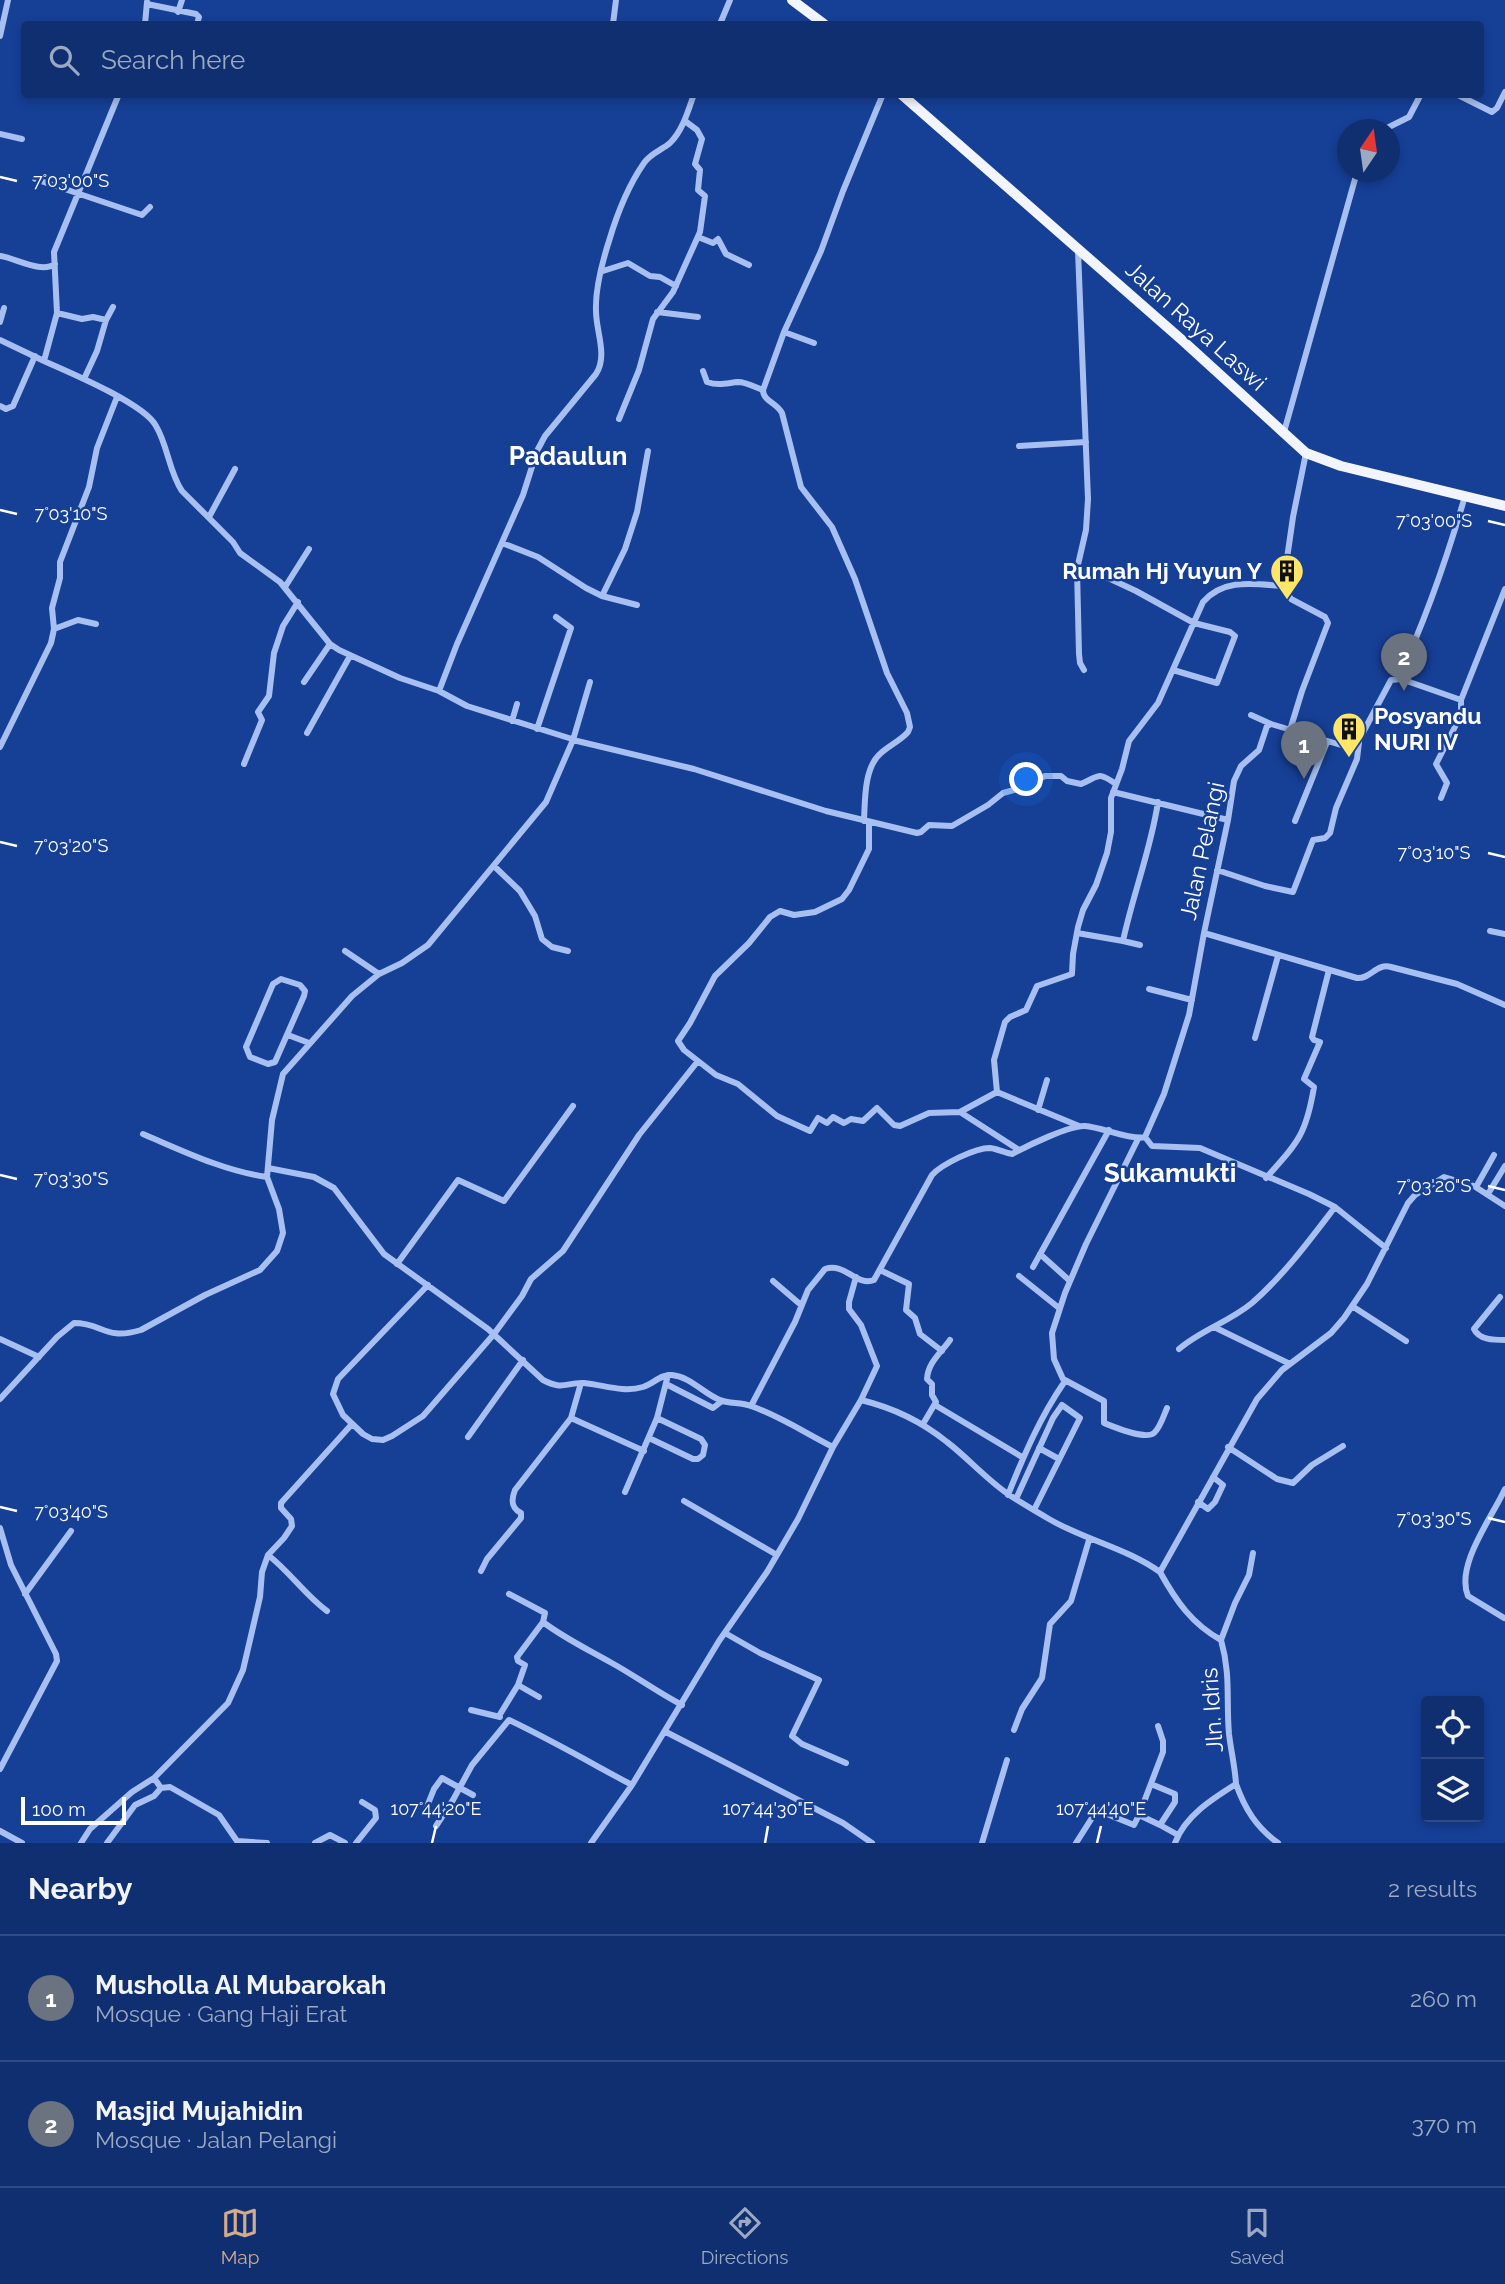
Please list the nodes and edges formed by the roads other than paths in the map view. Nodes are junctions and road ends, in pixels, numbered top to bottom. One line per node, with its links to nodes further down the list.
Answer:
1 (8, 0): 13 (street)
2 (182, 0): 7 (street)
3 (616, 0): 10 (street)
4 (730, 0): 11 (street)
5 (794, 1): 12 (main road)
6 (147, 2): 7 (street); 8 (street)
7 (178, 12): 9 (street)
8 (145, 21)
9 (198, 21)
10 (613, 21)
11 (721, 21)
12 (820, 21)
13 (0, 36)
14 (1505, 92): 20 (street)
15 (116, 98): 27 (street)
16 (693, 98): 21 (street)
17 (881, 98): 43 (street)
18 (906, 98): 30 (main road, Jalan Raya Laswi)
19 (1419, 98): 22 (street)
20 (1464, 98)
21 (685, 121): 29 (street); 34 (street)
22 (1400, 122)
23 (0, 134): 24 (street)
24 (22, 139)
25 (34, 179): 27 (street)
26 (1353, 182): 54 (street)
27 (78, 193): 28 (street); 32 (street)
28 (150, 207)
29 (698, 237): 33 (street); 35 (street)
30 (1078, 249): 54 (main road, Jalan Raya Laswi); 55 (street)
31 (0, 256): 32 (street)
32 (55, 264): 39 (street)
33 (749, 265)
34 (603, 271): 35 (street); 63 (street)
35 (676, 286): 38 (street)
36 (113, 307): 41 (street)
37 (4, 308): 42 (street)
38 (657, 312): 40 (street); 53 (street)
39 (57, 313): 41 (street); 47 (street)
40 (698, 317)
41 (106, 320): 49 (street)
42 (0, 322)
43 (784, 332): 45 (street); 50 (street)
44 (0, 340): 46 (street)
45 (814, 343)
46 (34, 356): 47 (street); 52 (street)
47 (44, 361): 49 (street)
48 (703, 371): 50 (street)
49 (84, 379): 51 (street)
50 (763, 390): 103 (street)
51 (117, 397): 62 (street); 75 (street)
52 (0, 405)
53 (619, 419)
54 (1284, 434): 58 (main road, Jalan Raya Laswi)
55 (1086, 442): 56 (street); 65 (street)
56 (1019, 446)
57 (648, 451): 69 (street)
58 (1306, 453): 60 (main road, Jalan Raya Laswi); 66 (street)
59 (235, 469): 62 (street)
60 (1465, 496): 61 (main road, Jalan Raya Laswi); 80 (street)
61 (1505, 506)
62 (209, 517): 67 (street)
63 (502, 543): 69 (street); 83 (street)
64 (309, 549): 67 (street)
65 (1077, 569): 73 (street); 78 (street)
66 (1283, 586): 73 (street); 90 (street)
67 (285, 587): 70 (street)
68 (1505, 589): 84 (street)
69 (602, 596): 71 (street)
70 (298, 602): 76 (street); 96 (street)
71 (637, 605)
72 (556, 617): 89 (street)
73 (1194, 623): 79 (street); 79 (street)
74 (96, 624): 75 (street)
75 (54, 629): 95 (street)
76 (330, 644): 77 (street); 81 (street)
77 (350, 656): 83 (street); 91 (street)
78 (1084, 670)
79 (1173, 670): 97 (street)
80 (1398, 679): 84 (street); 93 (street)
81 (304, 682)
82 (590, 682): 92 (street)
83 (439, 691): 87 (street)
84 (1461, 700): 99 (street)
85 (517, 704): 87 (street)
86 (1251, 715): 88 (street)
87 (512, 721): 89 (street)
88 (1271, 724): 90 (street); 101 (street, Jalan Pelangi)
89 (537, 729): 92 (street)
90 (1290, 730): 94 (street)
91 (307, 733)
92 (573, 739): 103 (street); 104 (street)
93 (1359, 740): 94 (street); 105 (street)
94 (1327, 742): 102 (street)
95 (0, 747)
96 (244, 764)
97 (1116, 784): 98 (street); 103 (street)
98 (1113, 792): 100 (street); 107 (street)
99 (1441, 798)
100 (1158, 802): 101 (street); 110 (street)
101 (1228, 820): 105 (street, Jalan Pelangi)
102 (1295, 821)
103 (867, 822): 123 (street)
104 (494, 866): 113 (street); 116 (street)
105 (1217, 870): 108 (street, Jalan Pelangi)
106 (1490, 932): 109 (street)
107 (1077, 933): 110 (street); 125 (street)
108 (1203, 933): 114 (street); 118 (street, Jalan Pelangi)
109 (1505, 934)
110 (1123, 941): 111 (street)
111 (1140, 945)
112 (345, 951): 116 (street)
113 (568, 951)
114 (1278, 956): 115 (street); 121 (street)
115 (1329, 970): 119 (street); 138 (street)
116 (379, 974): 122 (street)
117 (1149, 989): 118 (street)
118 (1192, 1000): 132 (street, Jalan Pelangi)
119 (1505, 1005)
120 (288, 1035): 120 (street); 122 (street)
121 (1255, 1038)
122 (309, 1043): 136 (street)
123 (698, 1061): 128 (street); 158 (street)
124 (1047, 1080): 127 (street)
125 (997, 1091): 127 (street); 128 (street)
126 (573, 1106): 145 (street)
127 (1038, 1110): 129 (street)
128 (960, 1112): 133 (street)
129 (1079, 1126): 130 (street); 133 (street)
130 (1109, 1130): 132 (street); 144 (street)
131 (143, 1134): 137 (street)
132 (1142, 1138): 138 (street); 151 (street, Jalan Pelangi)
133 (1019, 1150): 147 (street)
134 (1494, 1155): 139 (street)
135 (1505, 1166): 140 (street)
136 (268, 1168): 137 (street); 145 (street)
137 (267, 1177): 165 (street)
138 (1266, 1178): 142 (street)
139 (1476, 1187): 140 (street); 143 (street)
140 (1488, 1194): 141 (street)
141 (1505, 1206)
142 (1335, 1207): 143 (street); 157 (street)
143 (1386, 1248): 155 (street)
144 (1040, 1254): 146 (street); 151 (street)
145 (397, 1264): 152 (street)
146 (1033, 1267)
147 (880, 1270): 149 (street); 164 (street)
148 (1019, 1276): 156 (street)
149 (856, 1277): 154 (street); 173 (street)
150 (773, 1280): 154 (street)
151 (1070, 1281): 156 (street, Jalan Pelangi)
152 (428, 1285): 158 (street); 180 (street)
153 (1500, 1297): 161 (street)
154 (802, 1305): 176 (street)
155 (1352, 1306): 162 (street); 167 (street)
156 (1059, 1308): 169 (street, Jalan Pelangi)
157 (1214, 1327): 163 (street); 167 (street)
158 (494, 1334): 166 (street); 180 (street)
159 (0, 1339): 165 (street)
160 (950, 1340): 164 (street)
161 (1505, 1340)
162 (1406, 1341)
163 (1179, 1349)
164 (942, 1351): 175 (street)
165 (39, 1357): 172 (street)
166 (523, 1360): 170 (street); 182 (street)
167 (1290, 1364): 186 (street)
168 (668, 1375): 170 (street); 171 (street); 174 (street)
169 (1065, 1381): 177 (street); 189 (street)
170 (581, 1383): 178 (street)
171 (666, 1384): 174 (street); 179 (street)
172 (0, 1399)
173 (861, 1400): 181 (street); 185 (street)
174 (722, 1401): 176 (street)
175 (934, 1405): 181 (street); 189 (street)
176 (751, 1406): 185 (street)
177 (1167, 1408)
178 (571, 1418): 188 (street); 205 (street)
179 (657, 1418): 183 (street); 183 (street)
180 (352, 1424): 203 (street)
181 (923, 1424): 194 (street)
182 (468, 1437)
183 (649, 1438): 188 (street)
184 (1343, 1446): 186 (street)
185 (833, 1447): 204 (street)
186 (1228, 1447): 191 (street)
187 (1039, 1448): 190 (street); 190 (street); 195 (street)
188 (644, 1451): 193 (street)
189 (1022, 1457): 194 (street)
190 (1059, 1459): 198 (street)
191 (1213, 1477): 197 (street); 197 (street)
192 (1505, 1489): 210 (street)
193 (625, 1492)
194 (1008, 1494): 195 (street)
195 (1016, 1499): 198 (street)
196 (684, 1501): 204 (street)
197 (1198, 1502): 206 (street)
198 (1034, 1510): 201 (street)
199 (0, 1528): 207 (street)
200 (71, 1531): 207 (street)
201 (1089, 1540): 206 (street); 221 (street)
202 (1253, 1553): 213 (street)
203 (268, 1555): 209 (street); 226 (street)
204 (777, 1555): 212 (street)
205 (481, 1571)
206 (1160, 1572): 213 (street, Jln. Idris)
207 (25, 1594): 225 (street)
208 (509, 1594): 211 (street)
209 (327, 1611)
210 (1504, 1618)
211 (542, 1622): 214 (street); 216 (street)
212 (725, 1633): 216 (street); 224 (street)
213 (1221, 1640): 228 (street, Jln. Idris)
214 (518, 1685): 215 (street); 218 (street)
215 (539, 1697)
216 (682, 1705): 222 (street)
217 (471, 1710): 218 (street)
218 (499, 1716): 219 (street)
219 (509, 1720): 229 (street); 231 (street)
220 (1158, 1726): 227 (street)
221 (1014, 1730)
222 (666, 1732): 229 (street); 248 (street)
223 (1007, 1760): 249 (street)
224 (846, 1763)
225 (0, 1769)
226 (153, 1778): 230 (street); 241 (street)
227 (1151, 1784): 235 (street); 236 (street)
228 (1236, 1784): 239 (street, Jln. Idris); 252 (street)
229 (632, 1785): 247 (street)
230 (161, 1787): 242 (street); 243 (street)
231 (460, 1787): 232 (street); 234 (street); 237 (street)
232 (473, 1795)
233 (362, 1802): 246 (street)
234 (426, 1809)
235 (1139, 1815): 236 (street); 250 (street)
236 (1160, 1825): 239 (street)
237 (436, 1826)
238 (0, 1831): 240 (street)
239 (1178, 1835): 251 (street, Jln. Idris)
240 (22, 1843)
241 (80, 1843)
242 (107, 1843)
243 (267, 1843)
244 (315, 1843): 245 (street)
245 (345, 1843)
246 (356, 1843)
247 (591, 1843)
248 (872, 1843)
249 (982, 1843)
250 (1076, 1843)
251 (1175, 1843)
252 (1278, 1843)

